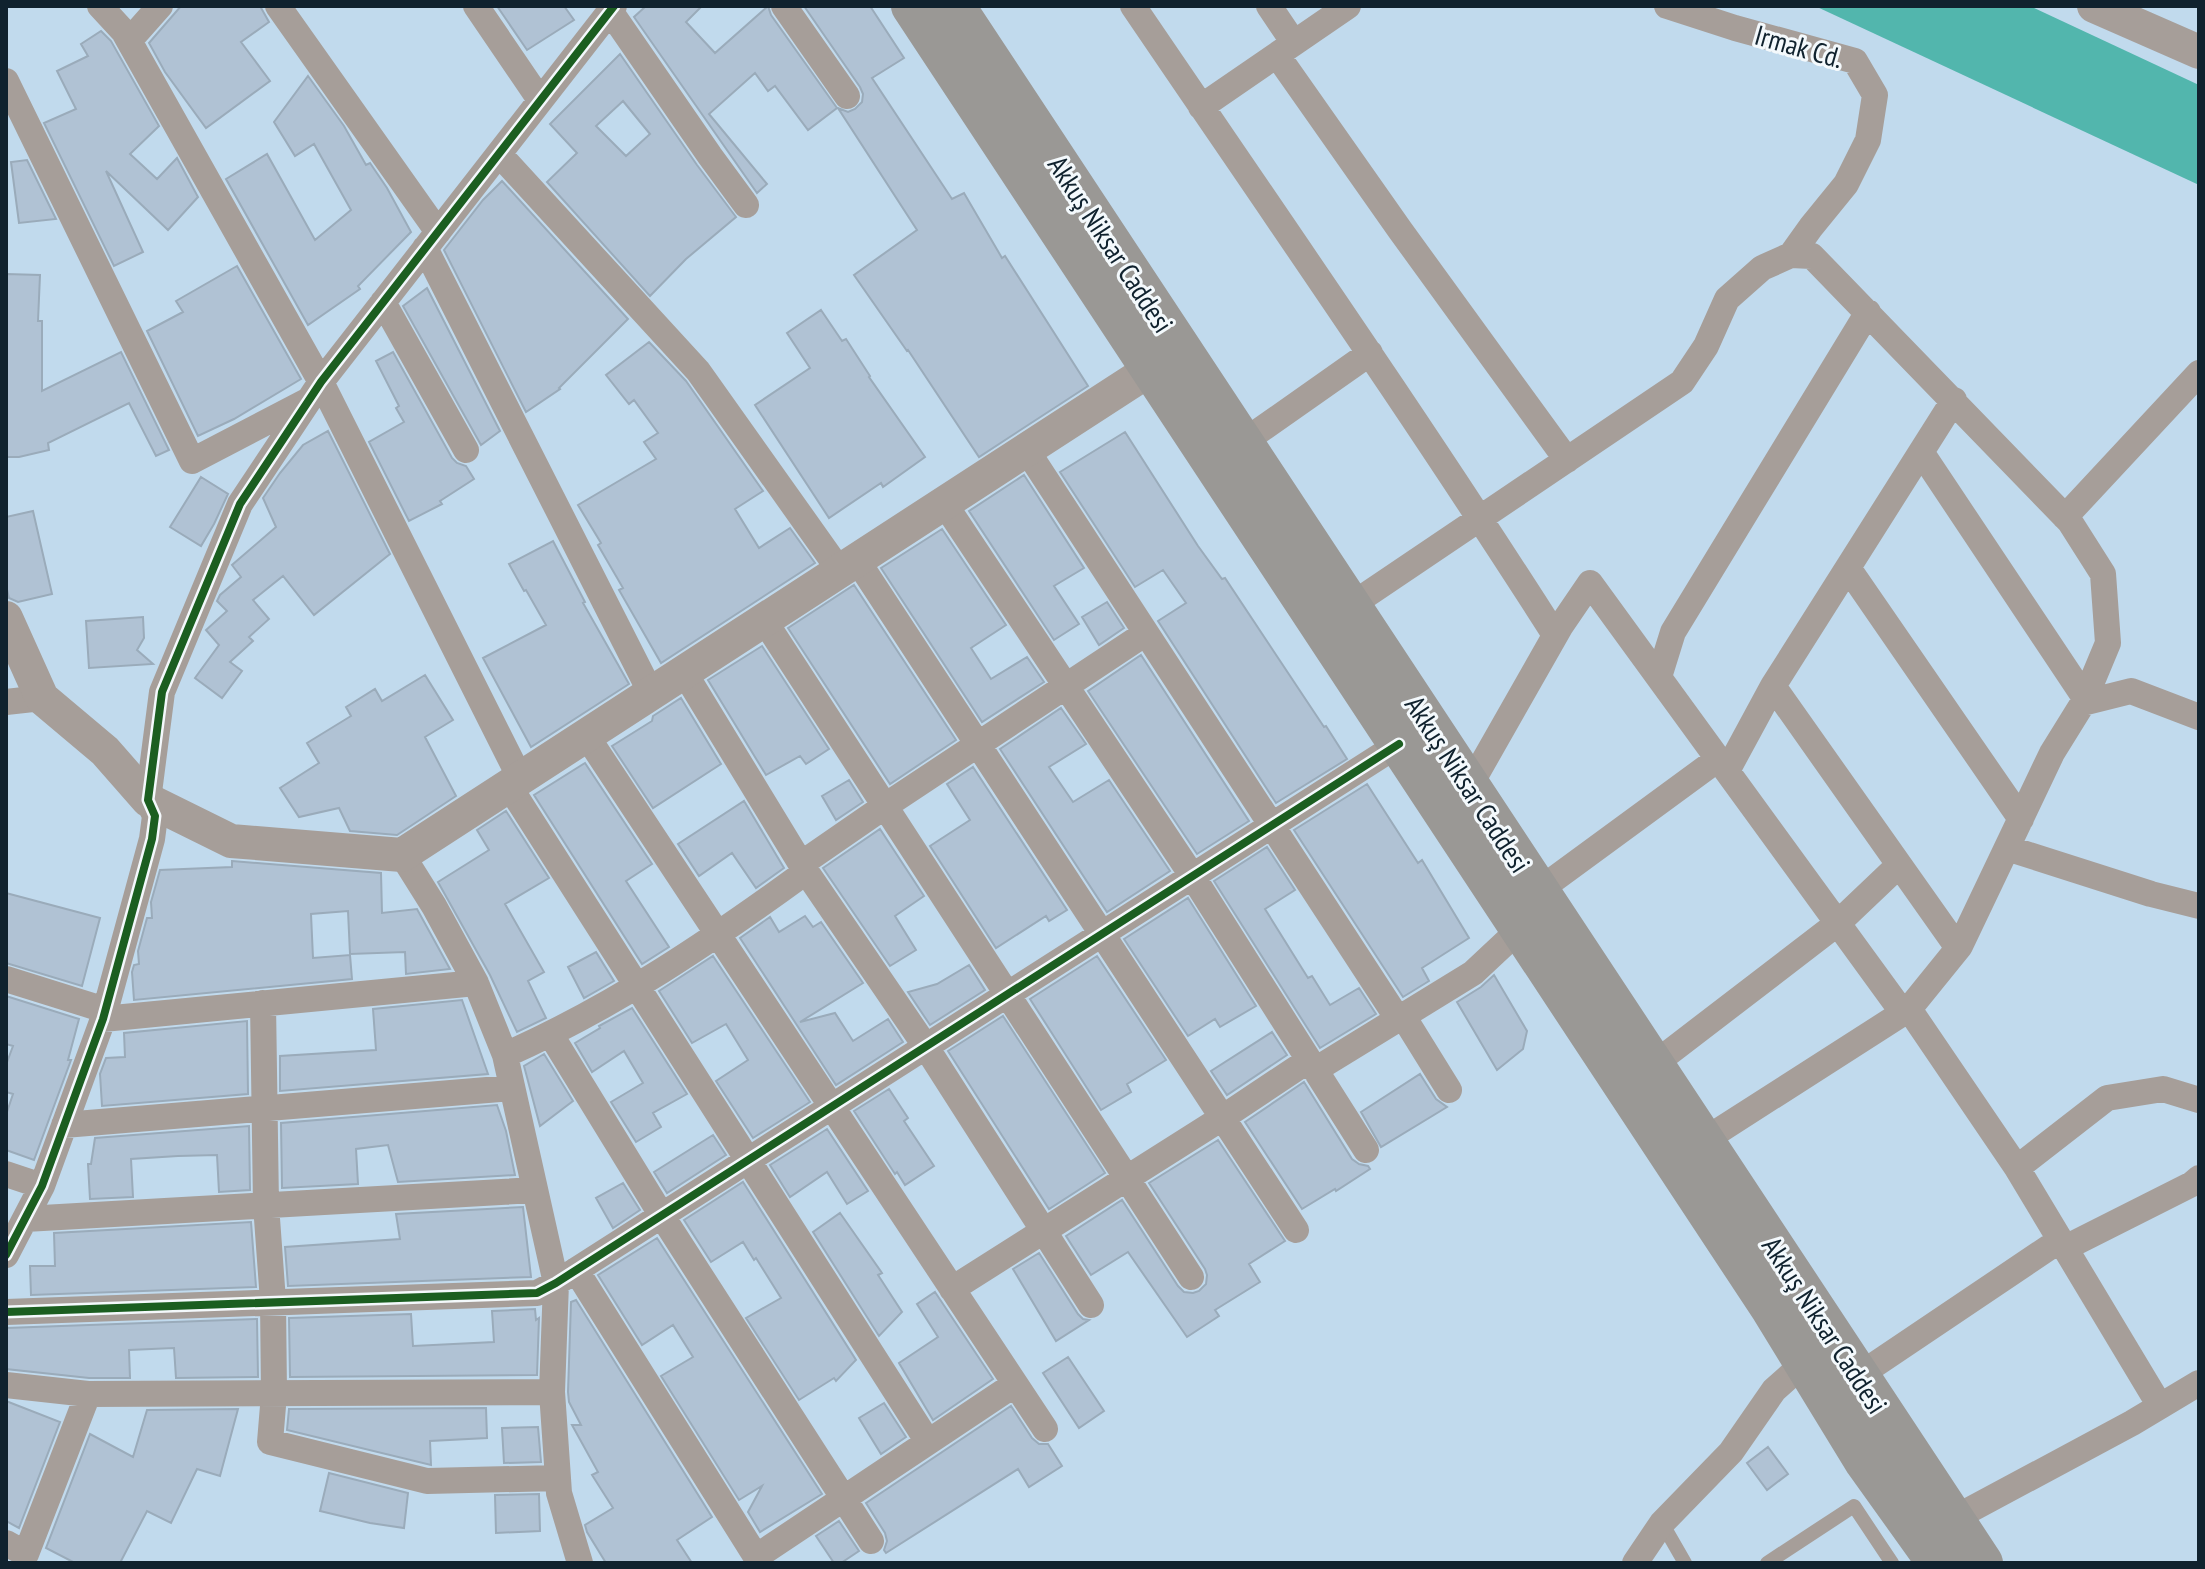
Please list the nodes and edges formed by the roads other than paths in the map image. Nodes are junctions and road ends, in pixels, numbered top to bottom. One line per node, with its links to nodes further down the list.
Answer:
1 (100, 6): 14 (street)
2 (160, 6): 14 (street)
3 (278, 6): 23 (street)
4 (476, 6): 19 (street)
5 (784, 6): 18 (street)
6 (912, 6): 28 (main road, Akkuş Niksar Caddesi)
7 (954, 6): 32 (main road, Akkuş Niksar Caddesi)
8 (1133, 6): 20 (street)
9 (1269, 6): 15 (street)
10 (1348, 6): 15 (street)
11 (1667, 6): 24 (street, Irmak Cd.)
12 (2094, 6): 16 (street)
13 (612, 8): 19 (street); 22 (street)
14 (129, 41): 30 (street)
15 (1285, 49): 20 (street); 36 (street)
16 (2199, 52)
17 (6, 81): 30 (street)
18 (847, 96)
19 (540, 100): 21 (street)
20 (1201, 107): 27 (street)
21 (499, 154): 23 (street); 40 (street)
22 (746, 205)
23 (431, 240): 25 (street); 51 (street)
24 (1791, 255): 26 (street); 36 (street)
25 (383, 302): 30 (street); 34 (street)
26 (1868, 312): 31 (street); 48 (street)
27 (1370, 353): 32 (street); 39 (street)
28 (1151, 369): 33 (street); 58 (main road, Akkuş Niksar Caddesi)
29 (2199, 373): 38 (street)
30 (315, 390): 60 (street); 62 (street)
31 (1954, 400): 35 (street); 38 (street)
32 (1242, 443): 42 (main road, Akkuş Niksar Caddesi)
33 (1026, 449): 37 (street); 45 (street)
34 (466, 450)
35 (1921, 452): 41 (street); 53 (street)
36 (1567, 460): 39 (street)
37 (944, 503): 40 (street); 50 (street)
38 (2065, 517): 53 (street)
39 (1481, 519): 42 (street); 46 (street)
40 (848, 565): 44 (street); 57 (street)
41 (1848, 568): 49 (street); 64 (street)
42 (1350, 606): 61 (main road, Akkuş Niksar Caddesi)
43 (6, 618): 52 (street)
44 (764, 620): 47 (street); 63 (street)
45 (1146, 633): 50 (street); 65 (street)
46 (1555, 635): 48 (street); 61 (street)
47 (684, 672): 51 (street); 69 (street)
48 (1659, 677): 59 (street)
49 (1773, 686): 59 (street); 68 (street)
50 (1066, 687): 57 (street); 70 (street)
51 (651, 693): 56 (street)
52 (42, 698): 54 (street); 62 (street)
53 (2084, 700): 55 (street); 64 (street)
54 (6, 702)
55 (2199, 717)
56 (586, 735): 60 (street); 75 (street)
57 (977, 744): 63 (street); 76 (street)
58 (1399, 744): 65 (street); 74 (main road, Akkuş Niksar Caddesi)
59 (1722, 765): 71 (street); 73 (street)
60 (514, 782): 67 (street); 80 (street)
61 (1469, 787): 71 (main road, Akkuş Niksar Caddesi)
62 (148, 800): 67 (street); 84 (street)
63 (885, 806): 69 (street); 81 (street)
64 (2021, 819): 66 (street)
65 (1273, 826): 70 (street); 85 (street)
66 (2007, 848): 72 (street); 77 (street)
67 (402, 855): 79 (street)
68 (1899, 865): 73 (street); 77 (street)
69 (804, 868): 75 (street); 87 (street)
70 (1193, 877): 76 (street); 89 (street)
71 (1538, 891): 90 (main road, Akkuş Niksar Caddesi)
72 (2199, 906)
73 (1838, 923): 83 (street); 90 (street)
74 (1520, 929): 85 (street); 120 (main road, Akkuş Niksar Caddesi)
75 (719, 935): 80 (street); 94 (street)
76 (1102, 935): 81 (street); 96 (street)
77 (1958, 948): 83 (street)
78 (6, 979): 84 (street)
79 (476, 983): 82 (street); 88 (street)
80 (637, 987): 86 (street); 100 (street)
81 (1008, 995): 87 (street); 103 (street)
82 (263, 1003): 84 (street); 95 (street)
83 (1906, 1011): 98 (street); 101 (street)
84 (104, 1015): 97 (street)
85 (1401, 1018): 89 (street); 92 (street)
86 (551, 1035): 88 (street); 108 (street)
87 (926, 1047): 94 (street); 111 (street)
88 (505, 1055): 91 (street)
89 (1312, 1065): 96 (street); 99 (street)
90 (1653, 1065): 98 (main road, Akkuş Niksar Caddesi)
91 (512, 1088): 95 (street); 106 (street)
92 (1449, 1090)
93 (2199, 1100): 101 (street)
94 (832, 1107): 100 (street); 116 (street)
95 (265, 1109): 97 (street); 107 (street)
96 (1222, 1118): 103 (street); 110 (street)
97 (64, 1125): 105 (street)
98 (1703, 1141): 120 (main road, Akkuş Niksar Caddesi)
99 (1366, 1150)
100 (748, 1161): 108 (street); 129 (street)
101 (2017, 1168): 112 (street)
102 (6, 1174): 105 (street)
103 (1127, 1178): 111 (street); 115 (street)
104 (2199, 1178): 112 (street)
105 (42, 1186): 109 (street)
106 (535, 1190): 107 (street); 114 (street)
107 (266, 1205): 109 (street); 117 (street)
108 (662, 1216): 114 (street); 131 (street)
109 (25, 1219): 113 (street)
110 (1296, 1230)
111 (1044, 1231): 116 (street); 118 (street)
112 (2063, 1244): 120 (street); 127 (street)
113 (6, 1255)
114 (566, 1277): 117 (street); 124 (street); 136 (street)
115 (1191, 1277)
116 (952, 1289): 122 (street)
117 (273, 1301): 119 (street); 126 (street)
118 (1091, 1305)
119 (6, 1312)
120 (1835, 1362): 132 (main road, Akkuş Niksar Caddesi); 133 (street); 142 (main road, Akkuş Niksar Caddesi)
121 (2199, 1383): 127 (street)
122 (1015, 1384): 128 (street); 129 (street)
123 (6, 1385): 125 (street)
124 (552, 1392): 126 (street); 130 (street)
125 (88, 1394): 126 (street); 135 (street)
126 (274, 1394): 130 (street)
127 (2160, 1406): 132 (street)
128 (1045, 1429)
129 (928, 1442): 131 (street)
130 (558, 1478): 137 (street)
131 (843, 1498): 134 (street); 136 (street)
132 (1953, 1519): 143 (main road, Akkuş Niksar Caddesi)
133 (1662, 1523): 138 (street); 139 (lane)
134 (871, 1541)
135 (6, 1543)
136 (758, 1560)
137 (580, 1563)
138 (1635, 1563)
139 (1685, 1563)
140 (1767, 1563): 141 (lane)
141 (1892, 1563)
142 (1938, 1563)
143 (1982, 1563)

